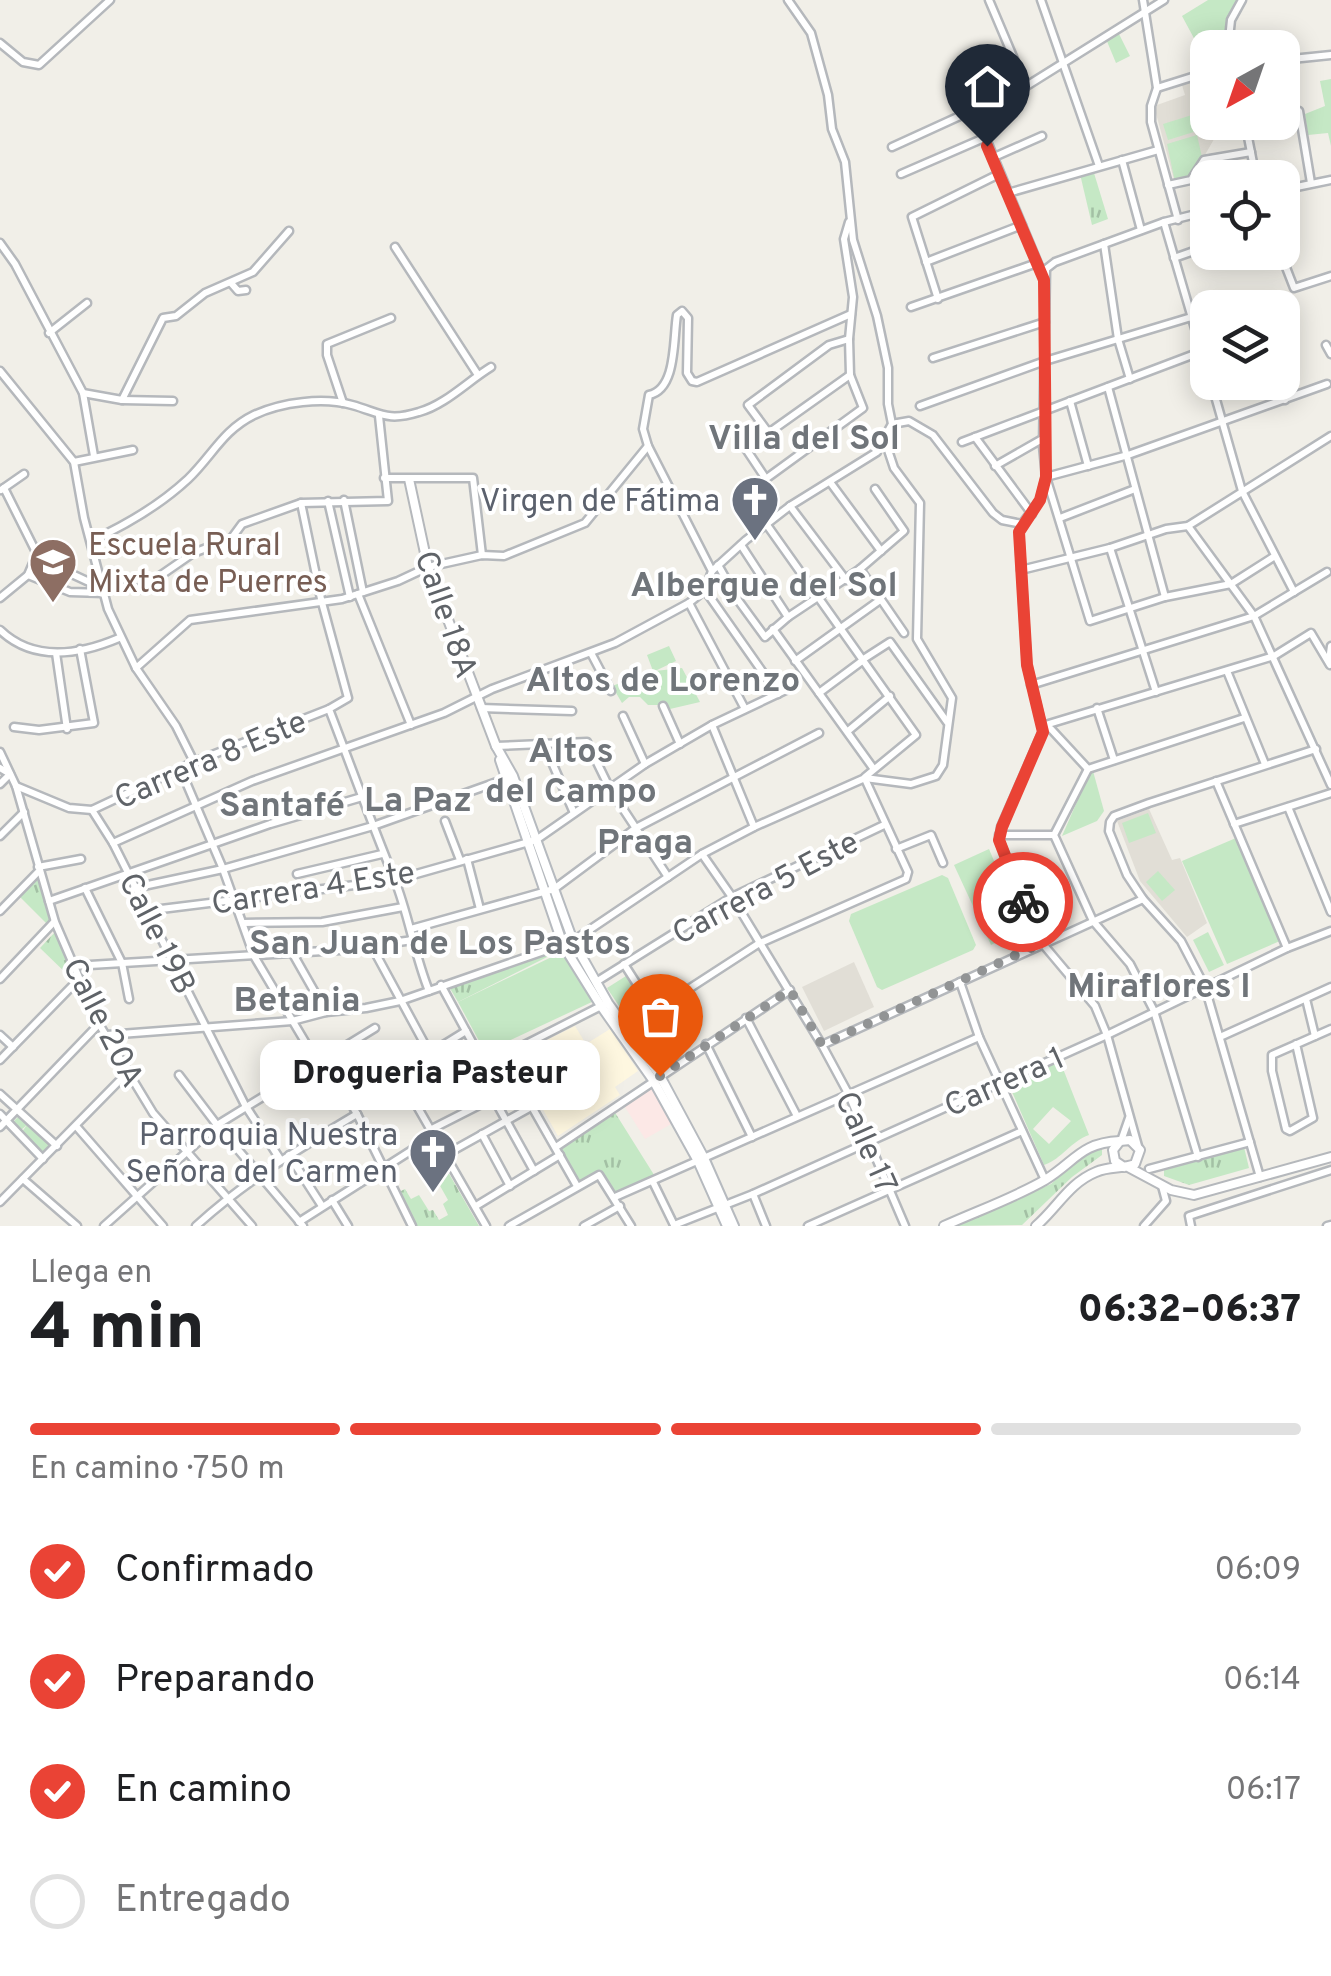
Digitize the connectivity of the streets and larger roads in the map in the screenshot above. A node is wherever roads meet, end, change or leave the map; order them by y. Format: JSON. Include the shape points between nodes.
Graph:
{"nodes":[{"id":1,"x":110,"y":0,"type":"edge"},
{"id":2,"x":788,"y":0,"type":"edge"},
{"id":3,"x":989,"y":0,"type":"edge"},
{"id":4,"x":1042,"y":0,"type":"edge"},
{"id":5,"x":1143,"y":0,"type":"edge"},
{"id":6,"x":1164,"y":0,"type":"edge"},
{"id":7,"x":1242,"y":0,"type":"edge"},
{"id":8,"x":1145,"y":11,"type":"junction"},
{"id":9,"x":1230,"y":30,"type":"edge"},
{"id":10,"x":0,"y":43,"type":"edge"},
{"id":11,"x":1331,"y":55,"type":"edge"},
{"id":12,"x":1300,"y":58,"type":"edge"},
{"id":13,"x":1063,"y":61,"type":"junction"},
{"id":14,"x":1190,"y":78,"type":"edge"},
{"id":15,"x":956,"y":81,"type":"dead end"},
{"id":16,"x":1025,"y":86,"type":"junction"},
{"id":17,"x":1157,"y":88,"type":"junction"},
{"id":18,"x":975,"y":113,"type":"junction"},
{"id":19,"x":1300,"y":117,"type":"edge"},
{"id":20,"x":1042,"y":136,"type":"dead end"},
{"id":21,"x":984,"y":138,"type":"junction"},
{"id":22,"x":1249,"y":140,"type":"edge"},
{"id":23,"x":892,"y":147,"type":"dead end"},
{"id":24,"x":1158,"y":150,"type":"junction"},
{"id":25,"x":1251,"y":152,"type":"junction"},
{"id":26,"x":992,"y":158,"type":"junction"},
{"id":27,"x":1122,"y":160,"type":"junction"},
{"id":28,"x":1253,"y":160,"type":"edge"},
{"id":29,"x":1100,"y":166,"type":"junction"},
{"id":30,"x":901,"y":174,"type":"dead end"},
{"id":31,"x":999,"y":174,"type":"junction"},
{"id":32,"x":1331,"y":180,"type":"edge"},
{"id":33,"x":1311,"y":184,"type":"junction"},
{"id":34,"x":1168,"y":185,"type":"junction"},
{"id":35,"x":1300,"y":186,"type":"edge"},
{"id":36,"x":1008,"y":193,"type":"junction"},
{"id":37,"x":1190,"y":216,"type":"edge"},
{"id":38,"x":850,"y":220,"type":"junction"},
{"id":39,"x":1178,"y":220,"type":"junction"},
{"id":40,"x":1164,"y":222,"type":"junction"},
{"id":41,"x":1022,"y":224,"type":"junction"},
{"id":42,"x":289,"y":230,"type":"dead end"},
{"id":43,"x":1141,"y":230,"type":"junction"},
{"id":44,"x":0,"y":243,"type":"edge"},
{"id":45,"x":1104,"y":244,"type":"junction"},
{"id":46,"x":395,"y":246,"type":"dead end"},
{"id":47,"x":1190,"y":252,"type":"edge"},
{"id":48,"x":1174,"y":258,"type":"junction"},
{"id":49,"x":926,"y":262,"type":"junction"},
{"id":50,"x":1037,"y":262,"type":"junction"},
{"id":51,"x":1287,"y":270,"type":"edge"},
{"id":52,"x":1331,"y":276,"type":"edge"},
{"id":53,"x":1044,"y":280,"type":"junction"},
{"id":54,"x":231,"y":283,"type":"junction"},
{"id":55,"x":246,"y":290,"type":"dead end"},
{"id":56,"x":938,"y":299,"type":"junction"},
{"id":57,"x":86,"y":303,"type":"dead end"},
{"id":58,"x":911,"y":307,"type":"dead end"},
{"id":59,"x":851,"y":314,"type":"junction"},
{"id":60,"x":391,"y":318,"type":"dead end"},
{"id":61,"x":1190,"y":318,"type":"joint"},
{"id":62,"x":1045,"y":322,"type":"junction"},
{"id":63,"x":49,"y":333,"type":"junction"},
{"id":64,"x":849,"y":339,"type":"junction"},
{"id":65,"x":1118,"y":340,"type":"junction"},
{"id":66,"x":1326,"y":346,"type":"dead end"},
{"id":67,"x":1331,"y":354,"type":"edge"},
{"id":68,"x":1190,"y":355,"type":"edge"},
{"id":69,"x":933,"y":358,"type":"dead end"},
{"id":70,"x":1046,"y":361,"type":"junction"},
{"id":71,"x":491,"y":367,"type":"dead end"},
{"id":72,"x":0,"y":371,"type":"edge"},
{"id":73,"x":478,"y":375,"type":"junction"},
{"id":74,"x":850,"y":375,"type":"junction"},
{"id":75,"x":1130,"y":378,"type":"junction"},
{"id":76,"x":1327,"y":384,"type":"dead end"},
{"id":77,"x":1108,"y":387,"type":"junction"},
{"id":78,"x":83,"y":393,"type":"junction"},
{"id":79,"x":1300,"y":395,"type":"edge"},
{"id":80,"x":122,"y":400,"type":"junction"},
{"id":81,"x":1070,"y":400,"type":"junction"},
{"id":82,"x":1215,"y":400,"type":"edge"},
{"id":83,"x":1286,"y":400,"type":"edge"},
{"id":84,"x":174,"y":402,"type":"dead end"},
{"id":85,"x":343,"y":404,"type":"junction"},
{"id":86,"x":920,"y":406,"type":"dead end"},
{"id":87,"x":1046,"y":410,"type":"junction"},
{"id":88,"x":380,"y":416,"type":"junction"},
{"id":89,"x":1221,"y":423,"type":"junction"},
{"id":90,"x":892,"y":424,"type":"junction"},
{"id":91,"x":768,"y":432,"type":"junction"},
{"id":92,"x":1331,"y":436,"type":"edge"},
{"id":93,"x":975,"y":437,"type":"junction"},
{"id":94,"x":962,"y":442,"type":"dead end"},
{"id":95,"x":1044,"y":442,"type":"junction"},
{"id":96,"x":648,"y":446,"type":"junction"},
{"id":97,"x":133,"y":450,"type":"dead end"},
{"id":98,"x":878,"y":452,"type":"dead end"},
{"id":99,"x":1128,"y":455,"type":"junction"},
{"id":100,"x":94,"y":456,"type":"junction"},
{"id":101,"x":74,"y":462,"type":"junction"},
{"id":102,"x":996,"y":466,"type":"junction"},
{"id":103,"x":1088,"y":466,"type":"junction"},
{"id":104,"x":24,"y":474,"type":"dead end"},
{"id":105,"x":1046,"y":477,"type":"junction"},
{"id":106,"x":384,"y":478,"type":"junction"},
{"id":107,"x":409,"y":479,"type":"junction"},
{"id":108,"x":766,"y":479,"type":"junction"},
{"id":109,"x":830,"y":482,"type":"junction"},
{"id":110,"x":2,"y":489,"type":"edge"},
{"id":111,"x":875,"y":489,"type":"dead end"},
{"id":112,"x":1136,"y":490,"type":"junction"},
{"id":113,"x":1242,"y":491,"type":"junction"},
{"id":114,"x":344,"y":500,"type":"junction"},
{"id":115,"x":328,"y":501,"type":"junction"},
{"id":116,"x":302,"y":503,"type":"junction"},
{"id":117,"x":790,"y":506,"type":"junction"},
{"id":118,"x":1032,"y":514,"type":"junction"},
{"id":119,"x":1060,"y":518,"type":"junction"},
{"id":120,"x":766,"y":524,"type":"junction"},
{"id":121,"x":1022,"y":524,"type":"junction"},
{"id":122,"x":1188,"y":526,"type":"junction"},
{"id":123,"x":1150,"y":536,"type":"junction"},
{"id":124,"x":92,"y":541,"type":"junction"},
{"id":125,"x":741,"y":545,"type":"junction"},
{"id":126,"x":1110,"y":548,"type":"junction"},
{"id":127,"x":881,"y":551,"type":"junction"},
{"id":128,"x":482,"y":555,"type":"junction"},
{"id":129,"x":1274,"y":556,"type":"junction"},
{"id":130,"x":36,"y":557,"type":"junction"},
{"id":131,"x":1073,"y":557,"type":"junction"},
{"id":132,"x":428,"y":567,"type":"junction"},
{"id":133,"x":715,"y":568,"type":"junction"},
{"id":134,"x":860,"y":568,"type":"junction"},
{"id":135,"x":1021,"y":570,"type":"junction"},
{"id":136,"x":1327,"y":572,"type":"dead end"},
{"id":137,"x":28,"y":576,"type":"junction"},
{"id":138,"x":846,"y":580,"type":"junction"},
{"id":139,"x":1231,"y":584,"type":"junction"},
{"id":140,"x":103,"y":589,"type":"junction"},
{"id":141,"x":705,"y":590,"type":"junction"},
{"id":142,"x":1294,"y":592,"type":"junction"},
{"id":143,"x":357,"y":594,"type":"junction"},
{"id":144,"x":1164,"y":597,"type":"junction"},
{"id":145,"x":0,"y":598,"type":"edge"},
{"id":146,"x":818,"y":599,"type":"junction"},
{"id":147,"x":321,"y":600,"type":"junction"},
{"id":148,"x":880,"y":600,"type":"junction"},
{"id":149,"x":690,"y":604,"type":"junction"},
{"id":150,"x":1130,"y":608,"type":"junction"},
{"id":151,"x":1254,"y":616,"type":"junction"},
{"id":152,"x":788,"y":617,"type":"junction"},
{"id":153,"x":773,"y":628,"type":"junction"},
{"id":154,"x":839,"y":628,"type":"junction"},
{"id":155,"x":0,"y":630,"type":"edge"},
{"id":156,"x":904,"y":633,"type":"dead end"},
{"id":157,"x":120,"y":638,"type":"junction"},
{"id":158,"x":1330,"y":648,"type":"edge"},
{"id":159,"x":80,"y":650,"type":"junction"},
{"id":160,"x":1144,"y":652,"type":"junction"},
{"id":161,"x":56,"y":653,"type":"junction"},
{"id":162,"x":591,"y":653,"type":"junction"},
{"id":163,"x":1274,"y":656,"type":"junction"},
{"id":164,"x":795,"y":660,"type":"junction"},
{"id":165,"x":862,"y":661,"type":"junction"},
{"id":166,"x":1331,"y":666,"type":"edge"},
{"id":167,"x":136,"y":668,"type":"junction"},
{"id":168,"x":1227,"y":672,"type":"junction"},
{"id":169,"x":1030,"y":685,"type":"junction"},
{"id":170,"x":790,"y":688,"type":"dead end"},
{"id":171,"x":611,"y":691,"type":"dead end"},
{"id":172,"x":1156,"y":692,"type":"junction"},
{"id":173,"x":819,"y":693,"type":"junction"},
{"id":174,"x":778,"y":694,"type":"junction"},
{"id":175,"x":890,"y":696,"type":"junction"},
{"id":176,"x":478,"y":704,"type":"junction"},
{"id":177,"x":663,"y":706,"type":"dead end"},
{"id":178,"x":1097,"y":708,"type":"junction"},
{"id":179,"x":329,"y":709,"type":"junction"},
{"id":180,"x":745,"y":709,"type":"junction"},
{"id":181,"x":572,"y":712,"type":"dead end"},
{"id":182,"x":623,"y":716,"type":"dead end"},
{"id":183,"x":1244,"y":718,"type":"junction"},
{"id":184,"x":947,"y":722,"type":"junction"},
{"id":185,"x":411,"y":725,"type":"junction"},
{"id":186,"x":712,"y":725,"type":"junction"},
{"id":187,"x":1042,"y":726,"type":"junction"},
{"id":188,"x":14,"y":727,"type":"dead end"},
{"id":189,"x":67,"y":728,"type":"junction"},
{"id":190,"x":848,"y":730,"type":"junction"},
{"id":191,"x":819,"y":733,"type":"dead end"},
{"id":192,"x":544,"y":744,"type":"junction"},
{"id":193,"x":680,"y":744,"type":"junction"},
{"id":194,"x":496,"y":746,"type":"junction"},
{"id":195,"x":344,"y":747,"type":"junction"},
{"id":196,"x":1316,"y":749,"type":"junction"},
{"id":197,"x":0,"y":752,"type":"edge"},
{"id":198,"x":1114,"y":760,"type":"junction"},
{"id":199,"x":194,"y":762,"type":"junction"},
{"id":200,"x":645,"y":764,"type":"junction"},
{"id":201,"x":1265,"y":764,"type":"junction"},
{"id":202,"x":0,"y":768,"type":"edge"},
{"id":203,"x":180,"y":768,"type":"junction"},
{"id":204,"x":873,"y":768,"type":"junction"},
{"id":205,"x":1088,"y":769,"type":"junction"},
{"id":206,"x":10,"y":774,"type":"junction"},
{"id":207,"x":734,"y":774,"type":"junction"},
{"id":208,"x":509,"y":778,"type":"junction"},
{"id":209,"x":864,"y":778,"type":"junction"},
{"id":210,"x":1216,"y":780,"type":"junction"},
{"id":211,"x":0,"y":784,"type":"edge"},
{"id":212,"x":1331,"y":784,"type":"edge"},
{"id":213,"x":16,"y":786,"type":"junction"},
{"id":214,"x":610,"y":789,"type":"junction"},
{"id":215,"x":1331,"y":793,"type":"edge"},
{"id":216,"x":362,"y":797,"type":"junction"},
{"id":217,"x":196,"y":804,"type":"junction"},
{"id":218,"x":1288,"y":807,"type":"junction"},
{"id":219,"x":92,"y":810,"type":"junction"},
{"id":220,"x":24,"y":812,"type":"junction"},
{"id":221,"x":574,"y":813,"type":"junction"},
{"id":222,"x":445,"y":821,"type":"dead end"},
{"id":223,"x":1234,"y":824,"type":"junction"},
{"id":224,"x":884,"y":825,"type":"junction"},
{"id":225,"x":373,"y":826,"type":"junction"},
{"id":226,"x":754,"y":827,"type":"junction"},
{"id":227,"x":636,"y":828,"type":"junction"},
{"id":228,"x":1000,"y":835,"type":"junction"},
{"id":229,"x":0,"y":836,"type":"edge"},
{"id":230,"x":1054,"y":836,"type":"junction"},
{"id":231,"x":532,"y":841,"type":"junction"},
{"id":232,"x":113,"y":843,"type":"junction"},
{"id":233,"x":212,"y":844,"type":"junction"},
{"id":234,"x":896,"y":849,"type":"junction"},
{"id":235,"x":382,"y":854,"type":"junction"},
{"id":236,"x":702,"y":854,"type":"junction"},
{"id":237,"x":81,"y":859,"type":"dead end"},
{"id":238,"x":463,"y":859,"type":"junction"},
{"id":239,"x":943,"y":863,"type":"dead end"},
{"id":240,"x":38,"y":869,"type":"junction"},
{"id":241,"x":223,"y":869,"type":"junction"},
{"id":242,"x":128,"y":873,"type":"junction"},
{"id":243,"x":297,"y":874,"type":"dead end"},
{"id":244,"x":668,"y":877,"type":"junction"},
{"id":245,"x":395,"y":880,"type":"junction"},
{"id":246,"x":85,"y":888,"type":"junction"},
{"id":247,"x":134,"y":888,"type":"junction"},
{"id":248,"x":549,"y":890,"type":"junction"},
{"id":249,"x":1328,"y":896,"type":"edge"},
{"id":250,"x":732,"y":897,"type":"junction"},
{"id":251,"x":1143,"y":899,"type":"junction"},
{"id":252,"x":235,"y":900,"type":"junction"},
{"id":253,"x":49,"y":901,"type":"junction"},
{"id":254,"x":402,"y":907,"type":"junction"},
{"id":255,"x":480,"y":909,"type":"junction"},
{"id":256,"x":146,"y":910,"type":"junction"},
{"id":257,"x":0,"y":911,"type":"edge"},
{"id":258,"x":1331,"y":912,"type":"edge"},
{"id":259,"x":1093,"y":921,"type":"junction"},
{"id":260,"x":55,"y":922,"type":"junction"},
{"id":261,"x":242,"y":923,"type":"junction"},
{"id":262,"x":412,"y":929,"type":"junction"},
{"id":263,"x":1331,"y":931,"type":"edge"},
{"id":264,"x":413,"y":940,"type":"junction"},
{"id":265,"x":568,"y":943,"type":"junction"},
{"id":266,"x":1042,"y":943,"type":"junction"},
{"id":267,"x":758,"y":944,"type":"junction"},
{"id":268,"x":371,"y":946,"type":"junction"},
{"id":269,"x":1287,"y":948,"type":"junction"},
{"id":270,"x":293,"y":954,"type":"junction"},
{"id":271,"x":254,"y":956,"type":"junction"},
{"id":272,"x":171,"y":960,"type":"junction"},
{"id":273,"x":122,"y":963,"type":"junction"},
{"id":274,"x":624,"y":964,"type":"junction"},
{"id":275,"x":73,"y":966,"type":"junction"},
{"id":276,"x":0,"y":980,"type":"edge"},
{"id":277,"x":78,"y":980,"type":"junction"},
{"id":278,"x":596,"y":982,"type":"junction"},
{"id":279,"x":960,"y":982,"type":"junction"},
{"id":280,"x":441,"y":985,"type":"junction"},
{"id":281,"x":1206,"y":987,"type":"junction"},
{"id":282,"x":1331,"y":987,"type":"edge"},
{"id":283,"x":790,"y":990,"type":"junction"},
{"id":284,"x":429,"y":991,"type":"junction"},
{"id":285,"x":128,"y":999,"type":"dead end"},
{"id":286,"x":1306,"y":999,"type":"junction"},
{"id":287,"x":400,"y":1000,"type":"junction"},
{"id":288,"x":605,"y":1004,"type":"junction"},
{"id":289,"x":654,"y":1011,"type":"junction"},
{"id":290,"x":326,"y":1012,"type":"junction"},
{"id":291,"x":1154,"y":1012,"type":"junction"},
{"id":292,"x":746,"y":1018,"type":"junction"},
{"id":293,"x":292,"y":1021,"type":"junction"},
{"id":294,"x":99,"y":1024,"type":"junction"},
{"id":295,"x":375,"y":1028,"type":"dead end"},
{"id":296,"x":208,"y":1029,"type":"junction"},
{"id":297,"x":627,"y":1029,"type":"junction"},
{"id":298,"x":466,"y":1031,"type":"junction"},
{"id":299,"x":1330,"y":1033,"type":"edge"},
{"id":300,"x":107,"y":1034,"type":"junction"},
{"id":301,"x":0,"y":1035,"type":"edge"},
{"id":302,"x":1108,"y":1035,"type":"junction"},
{"id":303,"x":1315,"y":1036,"type":"junction"},
{"id":304,"x":979,"y":1037,"type":"junction"},
{"id":305,"x":1220,"y":1037,"type":"junction"},
{"id":306,"x":706,"y":1044,"type":"junction"},
{"id":307,"x":1296,"y":1044,"type":"junction"},
{"id":308,"x":822,"y":1045,"type":"junction"},
{"id":309,"x":13,"y":1047,"type":"junction"},
{"id":310,"x":428,"y":1052,"type":"junction"},
{"id":311,"x":502,"y":1054,"type":"junction"},
{"id":312,"x":0,"y":1060,"type":"edge"},
{"id":313,"x":321,"y":1060,"type":"junction"},
{"id":314,"x":480,"y":1066,"type":"junction"},
{"id":315,"x":127,"y":1073,"type":"junction"},
{"id":316,"x":179,"y":1074,"type":"dead end"},
{"id":317,"x":656,"y":1078,"type":"junction"},
{"id":318,"x":1000,"y":1082,"type":"junction"},
{"id":319,"x":0,"y":1094,"type":"edge"},
{"id":320,"x":849,"y":1096,"type":"junction"},
{"id":321,"x":493,"y":1098,"type":"junction"},
{"id":322,"x":414,"y":1100,"type":"junction"},
{"id":323,"x":246,"y":1105,"type":"junction"},
{"id":324,"x":532,"y":1106,"type":"junction"},
{"id":325,"x":17,"y":1110,"type":"junction"},
{"id":326,"x":0,"y":1114,"type":"edge"},
{"id":327,"x":358,"y":1114,"type":"junction"},
{"id":328,"x":797,"y":1116,"type":"junction"},
{"id":329,"x":1130,"y":1117,"type":"junction"},
{"id":330,"x":7,"y":1120,"type":"junction"},
{"id":331,"x":508,"y":1122,"type":"junction"},
{"id":332,"x":217,"y":1125,"type":"junction"},
{"id":333,"x":76,"y":1126,"type":"junction"},
{"id":334,"x":0,"y":1127,"type":"edge"},
{"id":335,"x":1022,"y":1131,"type":"junction"},
{"id":336,"x":432,"y":1133,"type":"junction"},
{"id":337,"x":482,"y":1134,"type":"junction"},
{"id":338,"x":752,"y":1137,"type":"junction"},
{"id":339,"x":1121,"y":1141,"type":"junction"},
{"id":340,"x":868,"y":1142,"type":"junction"},
{"id":341,"x":1250,"y":1142,"type":"junction"},
{"id":342,"x":57,"y":1146,"type":"junction"},
{"id":343,"x":558,"y":1151,"type":"junction"},
{"id":344,"x":188,"y":1152,"type":"junction"},
{"id":345,"x":1140,"y":1152,"type":"junction"},
{"id":346,"x":288,"y":1155,"type":"junction"},
{"id":347,"x":445,"y":1155,"type":"junction"},
{"id":348,"x":1198,"y":1157,"type":"junction"},
{"id":349,"x":1331,"y":1157,"type":"edge"},
{"id":350,"x":44,"y":1158,"type":"junction"},
{"id":351,"x":280,"y":1159,"type":"junction"},
{"id":352,"x":701,"y":1159,"type":"junction"},
{"id":353,"x":384,"y":1166,"type":"junction"},
{"id":354,"x":1126,"y":1167,"type":"junction"},
{"id":355,"x":1149,"y":1169,"type":"junction"},
{"id":356,"x":1331,"y":1170,"type":"edge"},
{"id":357,"x":534,"y":1172,"type":"junction"},
{"id":358,"x":259,"y":1174,"type":"junction"},
{"id":359,"x":1260,"y":1176,"type":"junction"},
{"id":360,"x":23,"y":1178,"type":"junction"},
{"id":361,"x":1045,"y":1180,"type":"junction"},
{"id":362,"x":653,"y":1182,"type":"junction"},
{"id":363,"x":1162,"y":1184,"type":"junction"},
{"id":364,"x":510,"y":1186,"type":"junction"},
{"id":365,"x":577,"y":1186,"type":"junction"},
{"id":366,"x":888,"y":1191,"type":"junction"},
{"id":367,"x":754,"y":1194,"type":"junction"},
{"id":368,"x":228,"y":1196,"type":"junction"},
{"id":369,"x":615,"y":1197,"type":"junction"},
{"id":370,"x":138,"y":1198,"type":"junction"},
{"id":371,"x":332,"y":1200,"type":"junction"},
{"id":372,"x":0,"y":1202,"type":"edge"},
{"id":373,"x":322,"y":1206,"type":"junction"},
{"id":374,"x":476,"y":1206,"type":"junction"},
{"id":375,"x":620,"y":1206,"type":"junction"},
{"id":376,"x":722,"y":1208,"type":"junction"},
{"id":377,"x":410,"y":1223,"type":"edge"},
{"id":378,"x":301,"y":1224,"type":"edge"},
{"id":379,"x":77,"y":1226,"type":"edge"},
{"id":380,"x":104,"y":1226,"type":"edge"},
{"id":381,"x":163,"y":1226,"type":"edge"},
{"id":382,"x":196,"y":1226,"type":"edge"},
{"id":383,"x":252,"y":1226,"type":"edge"},
{"id":384,"x":348,"y":1226,"type":"edge"},
{"id":385,"x":401,"y":1226,"type":"edge"},
{"id":386,"x":486,"y":1226,"type":"edge"},
{"id":387,"x":510,"y":1226,"type":"edge"},
{"id":388,"x":584,"y":1226,"type":"edge"},
{"id":389,"x":631,"y":1226,"type":"edge"},
{"id":390,"x":675,"y":1226,"type":"edge"},
{"id":391,"x":730,"y":1226,"type":"edge"},
{"id":392,"x":766,"y":1226,"type":"edge"},
{"id":393,"x":808,"y":1226,"type":"edge"},
{"id":394,"x":905,"y":1226,"type":"edge"},
{"id":395,"x":944,"y":1226,"type":"edge"},
{"id":396,"x":1036,"y":1226,"type":"edge"},
{"id":397,"x":1144,"y":1226,"type":"edge"},
{"id":398,"x":1191,"y":1226,"type":"edge"}],
"edges":[{"from":1,"to":10,"type":"street","via":[[39,65],[23,62]]},
{"from":2,"to":38,"type":"street","via":[[811,33],[844,162]]},
{"from":3,"to":16,"type":"street"},
{"from":4,"to":13,"type":"street"},
{"from":5,"to":8,"type":"street"},
{"from":6,"to":8,"type":"street"},
{"from":7,"to":9,"type":"street"},
{"from":8,"to":13,"type":"street"},
{"from":8,"to":17,"type":"street"},
{"from":11,"to":12,"type":"street"},
{"from":13,"to":16,"type":"street"},
{"from":13,"to":29,"type":"street"},
{"from":14,"to":17,"type":"street"},
{"from":15,"to":18,"type":"street"},
{"from":16,"to":18,"type":"street"},
{"from":17,"to":24,"type":"street","via":[[1151,122]]},
{"from":18,"to":21,"type":"street"},
{"from":18,"to":23,"type":"street"},
{"from":19,"to":33,"type":"street"},
{"from":20,"to":26,"type":"street"},
{"from":21,"to":26,"type":"street"},
{"from":21,"to":30,"type":"street"},
{"from":22,"to":25,"type":"street"},
{"from":24,"to":27,"type":"street"},
{"from":24,"to":34,"type":"street"},
{"from":25,"to":28,"type":"street"},
{"from":25,"to":34,"type":"street","via":[[1204,160],[1191,180]]},
{"from":26,"to":31,"type":"street"},
{"from":27,"to":29,"type":"street"},
{"from":27,"to":43,"type":"street"},
{"from":29,"to":36,"type":"street"},
{"from":31,"to":36,"type":"street"},
{"from":31,"to":49,"type":"street","via":[[912,220]]},
{"from":32,"to":33,"type":"street"},
{"from":33,"to":35,"type":"street"},
{"from":34,"to":39,"type":"street"},
{"from":36,"to":41,"type":"street"},
{"from":37,"to":39,"type":"street"},
{"from":38,"to":59,"type":"street","via":[[844,239]]},
{"from":38,"to":90,"type":"street","via":[[888,368]]},
{"from":39,"to":40,"type":"street"},
{"from":40,"to":43,"type":"street"},
{"from":40,"to":48,"type":"street"},
{"from":41,"to":49,"type":"street"},
{"from":41,"to":50,"type":"street"},
{"from":42,"to":54,"type":"street","via":[[252,272]]},
{"from":43,"to":45,"type":"street"},
{"from":44,"to":63,"type":"street"},
{"from":45,"to":53,"type":"street","via":[[1055,262]]},
{"from":45,"to":65,"type":"street"},
{"from":46,"to":73,"type":"street"},
{"from":47,"to":48,"type":"street"},
{"from":48,"to":61,"type":"street"},
{"from":49,"to":56,"type":"street"},
{"from":50,"to":53,"type":"street"},
{"from":50,"to":56,"type":"street"},
{"from":51,"to":52,"type":"street","via":[[1294,288]]},
{"from":53,"to":62,"type":"street"},
{"from":54,"to":55,"type":"street"},
{"from":54,"to":80,"type":"street","via":[[163,318]]},
{"from":56,"to":58,"type":"street"},
{"from":57,"to":63,"type":"street"},
{"from":59,"to":64,"type":"street"},
{"from":59,"to":96,"type":"street","via":[[697,382],[686,374],[688,318],[679,312],[668,380],[649,395],[644,416]]},
{"from":60,"to":85,"type":"street","via":[[327,344]]},
{"from":61,"to":65,"type":"street"},
{"from":62,"to":69,"type":"street"},
{"from":62,"to":70,"type":"street"},
{"from":63,"to":78,"type":"street"},
{"from":64,"to":74,"type":"street"},
{"from":64,"to":91,"type":"street","via":[[829,346],[748,405]]},
{"from":65,"to":70,"type":"street"},
{"from":65,"to":75,"type":"street"},
{"from":66,"to":67,"type":"street"},
{"from":68,"to":75,"type":"street"},
{"from":70,"to":86,"type":"street"},
{"from":70,"to":87,"type":"street"},
{"from":71,"to":73,"type":"street"},
{"from":72,"to":101,"type":"street"},
{"from":73,"to":88,"type":"street","via":[[419,412]]},
{"from":74,"to":91,"type":"street"},
{"from":74,"to":108,"type":"street","via":[[864,408]]},
{"from":75,"to":77,"type":"street"},
{"from":76,"to":79,"type":"street"},
{"from":77,"to":81,"type":"street"},
{"from":77,"to":99,"type":"street"},
{"from":78,"to":80,"type":"street"},
{"from":78,"to":100,"type":"street"},
{"from":80,"to":84,"type":"street"},
{"from":81,"to":87,"type":"street"},
{"from":81,"to":103,"type":"street"},
{"from":82,"to":89,"type":"street"},
{"from":83,"to":89,"type":"street"},
{"from":85,"to":88,"type":"street"},
{"from":85,"to":124,"type":"street","via":[[300,403],[255,414],[229,430],[164,499]]},
{"from":87,"to":93,"type":"street"},
{"from":87,"to":95,"type":"street"},
{"from":88,"to":106,"type":"street"},
{"from":89,"to":99,"type":"street"},
{"from":89,"to":113,"type":"street"},
{"from":90,"to":121,"type":"street","via":[[909,421],[933,436],[992,513]]},
{"from":90,"to":184,"type":"street","via":[[887,447],[894,468],[920,503],[917,639],[950,690]]},
{"from":91,"to":108,"type":"street","via":[[746,449]]},
{"from":92,"to":113,"type":"street"},
{"from":93,"to":94,"type":"street"},
{"from":93,"to":102,"type":"street"},
{"from":95,"to":102,"type":"street"},
{"from":95,"to":105,"type":"street"},
{"from":96,"to":128,"type":"street","via":[[586,524],[504,556]]},
{"from":96,"to":133,"type":"street"},
{"from":97,"to":100,"type":"street"},
{"from":98,"to":109,"type":"street"},
{"from":99,"to":103,"type":"street"},
{"from":99,"to":112,"type":"street"},
{"from":100,"to":101,"type":"street"},
{"from":101,"to":124,"type":"street"},
{"from":102,"to":118,"type":"street"},
{"from":103,"to":105,"type":"street"},
{"from":104,"to":110,"type":"street"},
{"from":105,"to":118,"type":"street"},
{"from":105,"to":119,"type":"street"},
{"from":106,"to":107,"type":"street"},
{"from":106,"to":114,"type":"street","via":[[388,502]]},
{"from":107,"to":128,"type":"street","via":[[473,478]]},
{"from":107,"to":132,"type":"street","name":"Calle 18A"},
{"from":108,"to":120,"type":"street","via":[[745,494]]},
{"from":109,"to":117,"type":"street"},
{"from":109,"to":127,"type":"street"},
{"from":110,"to":130,"type":"street"},
{"from":111,"to":127,"type":"street","via":[[904,532]]},
{"from":112,"to":119,"type":"street"},
{"from":112,"to":123,"type":"street"},
{"from":113,"to":122,"type":"street"},
{"from":113,"to":129,"type":"street"},
{"from":114,"to":115,"type":"street"},
{"from":114,"to":143,"type":"street"},
{"from":115,"to":116,"type":"street"},
{"from":115,"to":143,"type":"street"},
{"from":116,"to":140,"type":"street","via":[[242,524],[230,539],[192,554],[142,589]]},
{"from":116,"to":147,"type":"street"},
{"from":117,"to":120,"type":"street"},
{"from":117,"to":138,"type":"street"},
{"from":118,"to":121,"type":"street"},
{"from":119,"to":131,"type":"street"},
{"from":120,"to":125,"type":"street"},
{"from":120,"to":146,"type":"street"},
{"from":121,"to":135,"type":"street"},
{"from":122,"to":123,"type":"street"},
{"from":122,"to":139,"type":"street"},
{"from":123,"to":126,"type":"street"},
{"from":123,"to":144,"type":"street"},
{"from":124,"to":140,"type":"street"},
{"from":125,"to":133,"type":"street"},
{"from":125,"to":152,"type":"street"},
{"from":126,"to":131,"type":"street"},
{"from":126,"to":150,"type":"street"},
{"from":127,"to":134,"type":"street"},
{"from":128,"to":132,"type":"street"},
{"from":129,"to":139,"type":"street"},
{"from":129,"to":142,"type":"street"},
{"from":130,"to":137,"type":"street"},
{"from":130,"to":140,"type":"street"},
{"from":131,"to":135,"type":"street"},
{"from":131,"to":150,"type":"street","via":[[1090,621]]},
{"from":132,"to":143,"type":"street"},
{"from":132,"to":176,"type":"street","name":"Calle 18A"},
{"from":133,"to":141,"type":"street"},
{"from":133,"to":153,"type":"street","via":[[764,638]]},
{"from":134,"to":138,"type":"street"},
{"from":134,"to":148,"type":"street"},
{"from":135,"to":169,"type":"street"},
{"from":136,"to":142,"type":"street"},
{"from":137,"to":140,"type":"street","via":[[70,592]]},
{"from":137,"to":145,"type":"street"},
{"from":138,"to":146,"type":"street"},
{"from":139,"to":144,"type":"street"},
{"from":139,"to":151,"type":"street"},
{"from":140,"to":157,"type":"street"},
{"from":141,"to":149,"type":"street"},
{"from":141,"to":174,"type":"street"},
{"from":142,"to":151,"type":"street"},
{"from":143,"to":147,"type":"street"},
{"from":143,"to":185,"type":"street"},
{"from":144,"to":150,"type":"street"},
{"from":146,"to":152,"type":"street"},
{"from":146,"to":154,"type":"street"},
{"from":147,"to":167,"type":"street","via":[[190,620]]},
{"from":147,"to":179,"type":"street","via":[[348,698]]},
{"from":148,"to":154,"type":"street"},
{"from":148,"to":156,"type":"street"},
{"from":149,"to":162,"type":"street"},
{"from":149,"to":180,"type":"street"},
{"from":150,"to":160,"type":"street"},
{"from":151,"to":160,"type":"street"},
{"from":151,"to":163,"type":"street"},
{"from":152,"to":153,"type":"street"},
{"from":153,"to":164,"type":"street"},
{"from":154,"to":164,"type":"street"},
{"from":154,"to":165,"type":"street"},
{"from":155,"to":161,"type":"street","via":[[27,650]]},
{"from":157,"to":159,"type":"street"},
{"from":157,"to":167,"type":"street"},
{"from":158,"to":166,"type":"street"},
{"from":159,"to":161,"type":"street"},
{"from":159,"to":189,"type":"street","via":[[94,723]]},
{"from":160,"to":169,"type":"street"},
{"from":160,"to":172,"type":"street"},
{"from":161,"to":189,"type":"street"},
{"from":162,"to":171,"type":"street"},
{"from":162,"to":176,"type":"street","via":[[501,686]]},
{"from":163,"to":166,"type":"street","via":[[1311,634]]},
{"from":163,"to":168,"type":"street"},
{"from":163,"to":196,"type":"street"},
{"from":164,"to":173,"type":"street"},
{"from":165,"to":173,"type":"street"},
{"from":165,"to":175,"type":"street"},
{"from":165,"to":184,"type":"street","via":[[890,642]]},
{"from":167,"to":199,"type":"street"},
{"from":168,"to":172,"type":"street"},
{"from":168,"to":183,"type":"street"},
{"from":169,"to":187,"type":"street"},
{"from":170,"to":174,"type":"street"},
{"from":172,"to":178,"type":"street"},
{"from":173,"to":190,"type":"street"},
{"from":174,"to":180,"type":"street"},
{"from":175,"to":190,"type":"street"},
{"from":175,"to":204,"type":"street","via":[[916,735]]},
{"from":176,"to":181,"type":"street"},
{"from":176,"to":185,"type":"street"},
{"from":176,"to":194,"type":"street","name":"Calle 18A"},
{"from":177,"to":193,"type":"street"},
{"from":178,"to":187,"type":"street"},
{"from":178,"to":198,"type":"street"},
{"from":179,"to":195,"type":"street"},
{"from":179,"to":199,"type":"street","name":"Carrera 8 Este"},
{"from":180,"to":186,"type":"street"},
{"from":182,"to":200,"type":"street"},
{"from":183,"to":198,"type":"street"},
{"from":183,"to":201,"type":"street"},
{"from":184,"to":209,"type":"street","via":[[936,776],[912,784]]},
{"from":185,"to":195,"type":"street"},
{"from":186,"to":193,"type":"street"},
{"from":186,"to":207,"type":"street"},
{"from":187,"to":205,"type":"street"},
{"from":187,"to":228,"type":"street"},
{"from":188,"to":189,"type":"street"},
{"from":190,"to":204,"type":"street"},
{"from":191,"to":207,"type":"street"},
{"from":192,"to":194,"type":"street"},
{"from":192,"to":214,"type":"street","via":[[587,742]]},
{"from":192,"to":221,"type":"street"},
{"from":193,"to":200,"type":"street"},
{"from":194,"to":208,"type":"street","name":"Calle 18A"},
{"from":195,"to":216,"type":"street"},
{"from":195,"to":217,"type":"street"},
{"from":196,"to":201,"type":"street"},
{"from":196,"to":212,"type":"street"},
{"from":197,"to":206,"type":"street"},
{"from":198,"to":205,"type":"street"},
{"from":199,"to":203,"type":"street","name":"Carrera 8 Este"},
{"from":200,"to":214,"type":"street"},
{"from":201,"to":210,"type":"street"},
{"from":202,"to":206,"type":"street"},
{"from":203,"to":217,"type":"street"},
{"from":203,"to":219,"type":"street","name":"Carrera 8 Este"},
{"from":204,"to":209,"type":"street"},
{"from":205,"to":230,"type":"street"},
{"from":206,"to":211,"type":"street"},
{"from":206,"to":213,"type":"street"},
{"from":207,"to":226,"type":"street"},
{"from":207,"to":227,"type":"street"},
{"from":208,"to":225,"type":"street"},
{"from":208,"to":231,"type":"street","name":"Calle 18A"},
{"from":209,"to":224,"type":"street"},
{"from":209,"to":226,"type":"street"},
{"from":210,"to":223,"type":"street"},
{"from":210,"to":251,"type":"street","via":[[1110,822],[1127,875]]},
{"from":213,"to":219,"type":"street","via":[[69,808]]},
{"from":213,"to":220,"type":"street","name":"Calle 20A"},
{"from":214,"to":221,"type":"street"},
{"from":214,"to":227,"type":"street"},
{"from":215,"to":218,"type":"street"},
{"from":216,"to":225,"type":"street"},
{"from":216,"to":233,"type":"street"},
{"from":217,"to":232,"type":"street"},
{"from":217,"to":233,"type":"street"},
{"from":218,"to":223,"type":"street"},
{"from":218,"to":249,"type":"street"},
{"from":219,"to":232,"type":"street","name":"Calle 19B"},
{"from":220,"to":229,"type":"street"},
{"from":220,"to":240,"type":"street","name":"Calle 20A"},
{"from":221,"to":231,"type":"street"},
{"from":222,"to":238,"type":"street"},
{"from":223,"to":269,"type":"street"},
{"from":224,"to":234,"type":"street"},
{"from":224,"to":250,"type":"street","name":"Carrera 5 Este"},
{"from":225,"to":235,"type":"street"},
{"from":225,"to":241,"type":"street"},
{"from":226,"to":236,"type":"street"},
{"from":227,"to":244,"type":"street"},
{"from":227,"to":248,"type":"street"},
{"from":228,"to":230,"type":"street"},
{"from":228,"to":266,"type":"street"},
{"from":230,"to":259,"type":"street"},
{"from":231,"to":238,"type":"street","name":"Carrera 4 Este"},
{"from":231,"to":248,"type":"street","name":"Calle 18A"},
{"from":232,"to":242,"type":"street","name":"Calle 19B"},
{"from":233,"to":241,"type":"street"},
{"from":233,"to":242,"type":"street"},
{"from":234,"to":239,"type":"street","via":[[930,835]]},
{"from":234,"to":267,"type":"street","via":[[908,876]]},
{"from":235,"to":243,"type":"street"},
{"from":235,"to":245,"type":"street"},
{"from":236,"to":244,"type":"street"},
{"from":236,"to":250,"type":"street","name":"Calle 17"},
{"from":237,"to":240,"type":"street"},
{"from":238,"to":245,"type":"street","name":"Carrera 4 Este"},
{"from":238,"to":255,"type":"street"},
{"from":240,"to":253,"type":"street","name":"Calle 20A"},
{"from":240,"to":257,"type":"street"},
{"from":241,"to":247,"type":"street"},
{"from":241,"to":252,"type":"street"},
{"from":242,"to":246,"type":"street"},
{"from":242,"to":247,"type":"street","name":"Calle 19B"},
{"from":244,"to":265,"type":"street"},
{"from":245,"to":252,"type":"street","name":"Carrera 4 Este"},
{"from":245,"to":254,"type":"street"},
{"from":246,"to":253,"type":"street"},
{"from":246,"to":273,"type":"street"},
{"from":247,"to":256,"type":"street","name":"Calle 19B"},
{"from":248,"to":255,"type":"street"},
{"from":248,"to":265,"type":"street","name":"Calle 18A"},
{"from":249,"to":258,"type":"street"},
{"from":250,"to":267,"type":"street","name":"Calle 17"},
{"from":250,"to":274,"type":"street","name":"Carrera 5 Este"},
{"from":251,"to":259,"type":"street"},
{"from":251,"to":281,"type":"street","via":[[1182,941]]},
{"from":252,"to":256,"type":"street","name":"Carrera 4 Este"},
{"from":252,"to":261,"type":"street"},
{"from":253,"to":260,"type":"street","name":"Calle 20A"},
{"from":254,"to":261,"type":"street","via":[[322,922]]},
{"from":254,"to":262,"type":"street"},
{"from":255,"to":262,"type":"street"},
{"from":256,"to":272,"type":"street","name":"Calle 19B"},
{"from":259,"to":266,"type":"street"},
{"from":259,"to":291,"type":"street","via":[[1130,964]]},
{"from":260,"to":275,"type":"street","name":"Calle 20A"},
{"from":260,"to":276,"type":"street"},
{"from":261,"to":271,"type":"street"},
{"from":262,"to":264,"type":"street"},
{"from":263,"to":269,"type":"street","name":"Carrera 1"},
{"from":264,"to":268,"type":"street"},
{"from":264,"to":284,"type":"street"},
{"from":265,"to":278,"type":"street","name":"Calle 18A"},
{"from":265,"to":280,"type":"street"},
{"from":265,"to":288,"type":"street","name":"Calle 18A"},
{"from":266,"to":279,"type":"street"},
{"from":266,"to":302,"type":"street","via":[[1095,1006]]},
{"from":267,"to":283,"type":"street","name":"Calle 17"},
{"from":267,"to":289,"type":"street"},
{"from":268,"to":270,"type":"street"},
{"from":268,"to":287,"type":"street"},
{"from":269,"to":281,"type":"street","name":"Carrera 1"},
{"from":270,"to":271,"type":"street"},
{"from":270,"to":290,"type":"street"},
{"from":271,"to":272,"type":"street"},
{"from":271,"to":293,"type":"street"},
{"from":272,"to":273,"type":"street"},
{"from":272,"to":296,"type":"street","name":"Calle 19B"},
{"from":273,"to":275,"type":"street"},
{"from":273,"to":285,"type":"street"},
{"from":274,"to":278,"type":"street","name":"Carrera 5 Este"},
{"from":274,"to":289,"type":"street"},
{"from":275,"to":277,"type":"street","name":"Calle 20A"},
{"from":277,"to":294,"type":"street","name":"Calle 20A"},
{"from":277,"to":309,"type":"street"},
{"from":278,"to":288,"type":"street","name":"Calle 18A"},
{"from":279,"to":304,"type":"street"},
{"from":279,"to":308,"type":"street"},
{"from":280,"to":284,"type":"street"},
{"from":280,"to":298,"type":"street"},
{"from":281,"to":291,"type":"street","name":"Carrera 1"},
{"from":281,"to":305,"type":"street"},
{"from":282,"to":286,"type":"street"},
{"from":283,"to":292,"type":"street"},
{"from":283,"to":308,"type":"street","name":"Calle 17"},
{"from":284,"to":287,"type":"street"},
{"from":286,"to":303,"type":"street"},
{"from":286,"to":305,"type":"street"},
{"from":287,"to":290,"type":"street"},
{"from":287,"to":310,"type":"street"},
{"from":288,"to":297,"type":"street","name":"Calle 18A"},
{"from":288,"to":311,"type":"street"},
{"from":288,"to":317,"type":"street","name":"Calle 18A"},
{"from":289,"to":297,"type":"street"},
{"from":290,"to":293,"type":"street"},
{"from":291,"to":302,"type":"street","name":"Carrera 1"},
{"from":291,"to":348,"type":"street"},
{"from":292,"to":306,"type":"street"},
{"from":292,"to":328,"type":"street"},
{"from":293,"to":296,"type":"street"},
{"from":293,"to":313,"type":"street"},
{"from":294,"to":300,"type":"street","name":"Calle 20A"},
{"from":294,"to":325,"type":"street"},
{"from":295,"to":313,"type":"street"},
{"from":296,"to":300,"type":"street"},
{"from":296,"to":323,"type":"street","name":"Calle 19B"},
{"from":297,"to":317,"type":"street","name":"Calle 18A"},
{"from":298,"to":310,"type":"street"},
{"from":298,"to":314,"type":"street"},
{"from":299,"to":303,"type":"street"},
{"from":300,"to":315,"type":"street","name":"Calle 20A"},
{"from":301,"to":309,"type":"street"},
{"from":302,"to":318,"type":"street","name":"Carrera 1"},
{"from":302,"to":329,"type":"street"},
{"from":303,"to":307,"type":"street"},
{"from":304,"to":318,"type":"street"},
{"from":304,"to":320,"type":"street"},
{"from":305,"to":341,"type":"street"},
{"from":306,"to":317,"type":"street"},
{"from":306,"to":338,"type":"street"},
{"from":307,"to":307,"type":"street","via":[[1313,1118],[1293,1131],[1286,1129],[1272,1055]]},
{"from":308,"to":320,"type":"street","name":"Calle 17"},
{"from":309,"to":312,"type":"street"},
{"from":310,"to":322,"type":"street","via":[[398,1073]]},
{"from":311,"to":314,"type":"street"},
{"from":311,"to":324,"type":"street"},
{"from":313,"to":323,"type":"street"},
{"from":313,"to":327,"type":"street"},
{"from":314,"to":321,"type":"street"},
{"from":314,"to":322,"type":"street"},
{"from":315,"to":333,"type":"street"},
{"from":315,"to":344,"type":"street","name":"Calle 20A"},
{"from":316,"to":332,"type":"street"},
{"from":317,"to":343,"type":"street"},
{"from":317,"to":352,"type":"street","name":"Calle 18A"},
{"from":318,"to":335,"type":"street"},
{"from":318,"to":340,"type":"street","name":"Carrera 1"},
{"from":319,"to":325,"type":"street"},
{"from":320,"to":328,"type":"street"},
{"from":320,"to":340,"type":"street","name":"Calle 17"},
{"from":321,"to":331,"type":"street"},
{"from":321,"to":336,"type":"street"},
{"from":322,"to":336,"type":"street"},
{"from":323,"to":332,"type":"street"},
{"from":323,"to":351,"type":"street","name":"Calle 19B"},
{"from":324,"to":331,"type":"street"},
{"from":324,"to":343,"type":"street"},
{"from":325,"to":330,"type":"street"},
{"from":325,"to":342,"type":"street"},
{"from":326,"to":330,"type":"street"},
{"from":327,"to":346,"type":"street"},
{"from":327,"to":353,"type":"street"},
{"from":328,"to":338,"type":"street"},
{"from":329,"to":339,"type":"street"},
{"from":329,"to":345,"type":"street"},
{"from":330,"to":334,"type":"street"},
{"from":330,"to":350,"type":"street"},
{"from":331,"to":337,"type":"street"},
{"from":331,"to":357,"type":"street"},
{"from":332,"to":344,"type":"street"},
{"from":332,"to":358,"type":"street"},
{"from":333,"to":342,"type":"street"},
{"from":333,"to":370,"type":"street"},
{"from":335,"to":361,"type":"street"},
{"from":335,"to":366,"type":"street"},
{"from":336,"to":347,"type":"street"},
{"from":336,"to":353,"type":"street"},
{"from":337,"to":347,"type":"street"},
{"from":337,"to":364,"type":"street"},
{"from":338,"to":352,"type":"street"},
{"from":339,"to":345,"type":"street","via":[[1134,1142]]},
{"from":339,"to":354,"type":"street","via":[[1113,1156]]},
{"from":339,"to":361,"type":"street","via":[[1082,1149]]},
{"from":340,"to":366,"type":"street","name":"Calle 17"},
{"from":340,"to":367,"type":"street","name":"Carrera 1"},
{"from":341,"to":348,"type":"street"},
{"from":341,"to":359,"type":"street"},
{"from":342,"to":350,"type":"street"},
{"from":343,"to":357,"type":"street"},
{"from":343,"to":365,"type":"street"},
{"from":344,"to":368,"type":"street","name":"Calle 20A"},
{"from":344,"to":370,"type":"street"},
{"from":345,"to":354,"type":"street"},
{"from":345,"to":355,"type":"street"},
{"from":346,"to":351,"type":"street"},
{"from":346,"to":373,"type":"street"},
{"from":347,"to":374,"type":"street"},
{"from":348,"to":355,"type":"street"},
{"from":349,"to":359,"type":"street"},
{"from":350,"to":360,"type":"street"},
{"from":351,"to":358,"type":"street"},
{"from":352,"to":362,"type":"street"},
{"from":352,"to":376,"type":"street","name":"Calle 18A"},
{"from":353,"to":371,"type":"street"},
{"from":353,"to":377,"type":"street"},
{"from":354,"to":363,"type":"street"},
{"from":354,"to":396,"type":"street","via":[[1097,1171],[1075,1184]]},
{"from":355,"to":363,"type":"street"},
{"from":356,"to":398,"type":"street","via":[[1189,1216]]},
{"from":357,"to":364,"type":"street"},
{"from":358,"to":368,"type":"street"},
{"from":358,"to":378,"type":"street"},
{"from":359,"to":363,"type":"street","via":[[1194,1195]]},
{"from":360,"to":372,"type":"street"},
{"from":360,"to":379,"type":"street"},
{"from":361,"to":395,"type":"street"},
{"from":362,"to":369,"type":"street"},
{"from":362,"to":390,"type":"street"},
{"from":363,"to":397,"type":"street","via":[[1166,1201]]},
{"from":364,"to":374,"type":"street"},
{"from":365,"to":369,"type":"street","via":[[599,1175]]},
{"from":365,"to":387,"type":"street"},
{"from":366,"to":393,"type":"street"},
{"from":366,"to":394,"type":"street","name":"Calle 17"},
{"from":367,"to":376,"type":"street","name":"Carrera 1"},
{"from":367,"to":392,"type":"street"},
{"from":368,"to":382,"type":"street"},
{"from":368,"to":383,"type":"street","name":"Calle 20A"},
{"from":369,"to":375,"type":"street"},
{"from":370,"to":380,"type":"street"},
{"from":370,"to":381,"type":"street"},
{"from":371,"to":373,"type":"street"},
{"from":371,"to":384,"type":"street"},
{"from":373,"to":378,"type":"street"},
{"from":374,"to":386,"type":"street"},
{"from":375,"to":388,"type":"street"},
{"from":375,"to":389,"type":"street"},
{"from":376,"to":390,"type":"street","name":"Carrera 1"},
{"from":376,"to":391,"type":"street","name":"Calle 18A"},
{"from":377,"to":385,"type":"street"}]}
